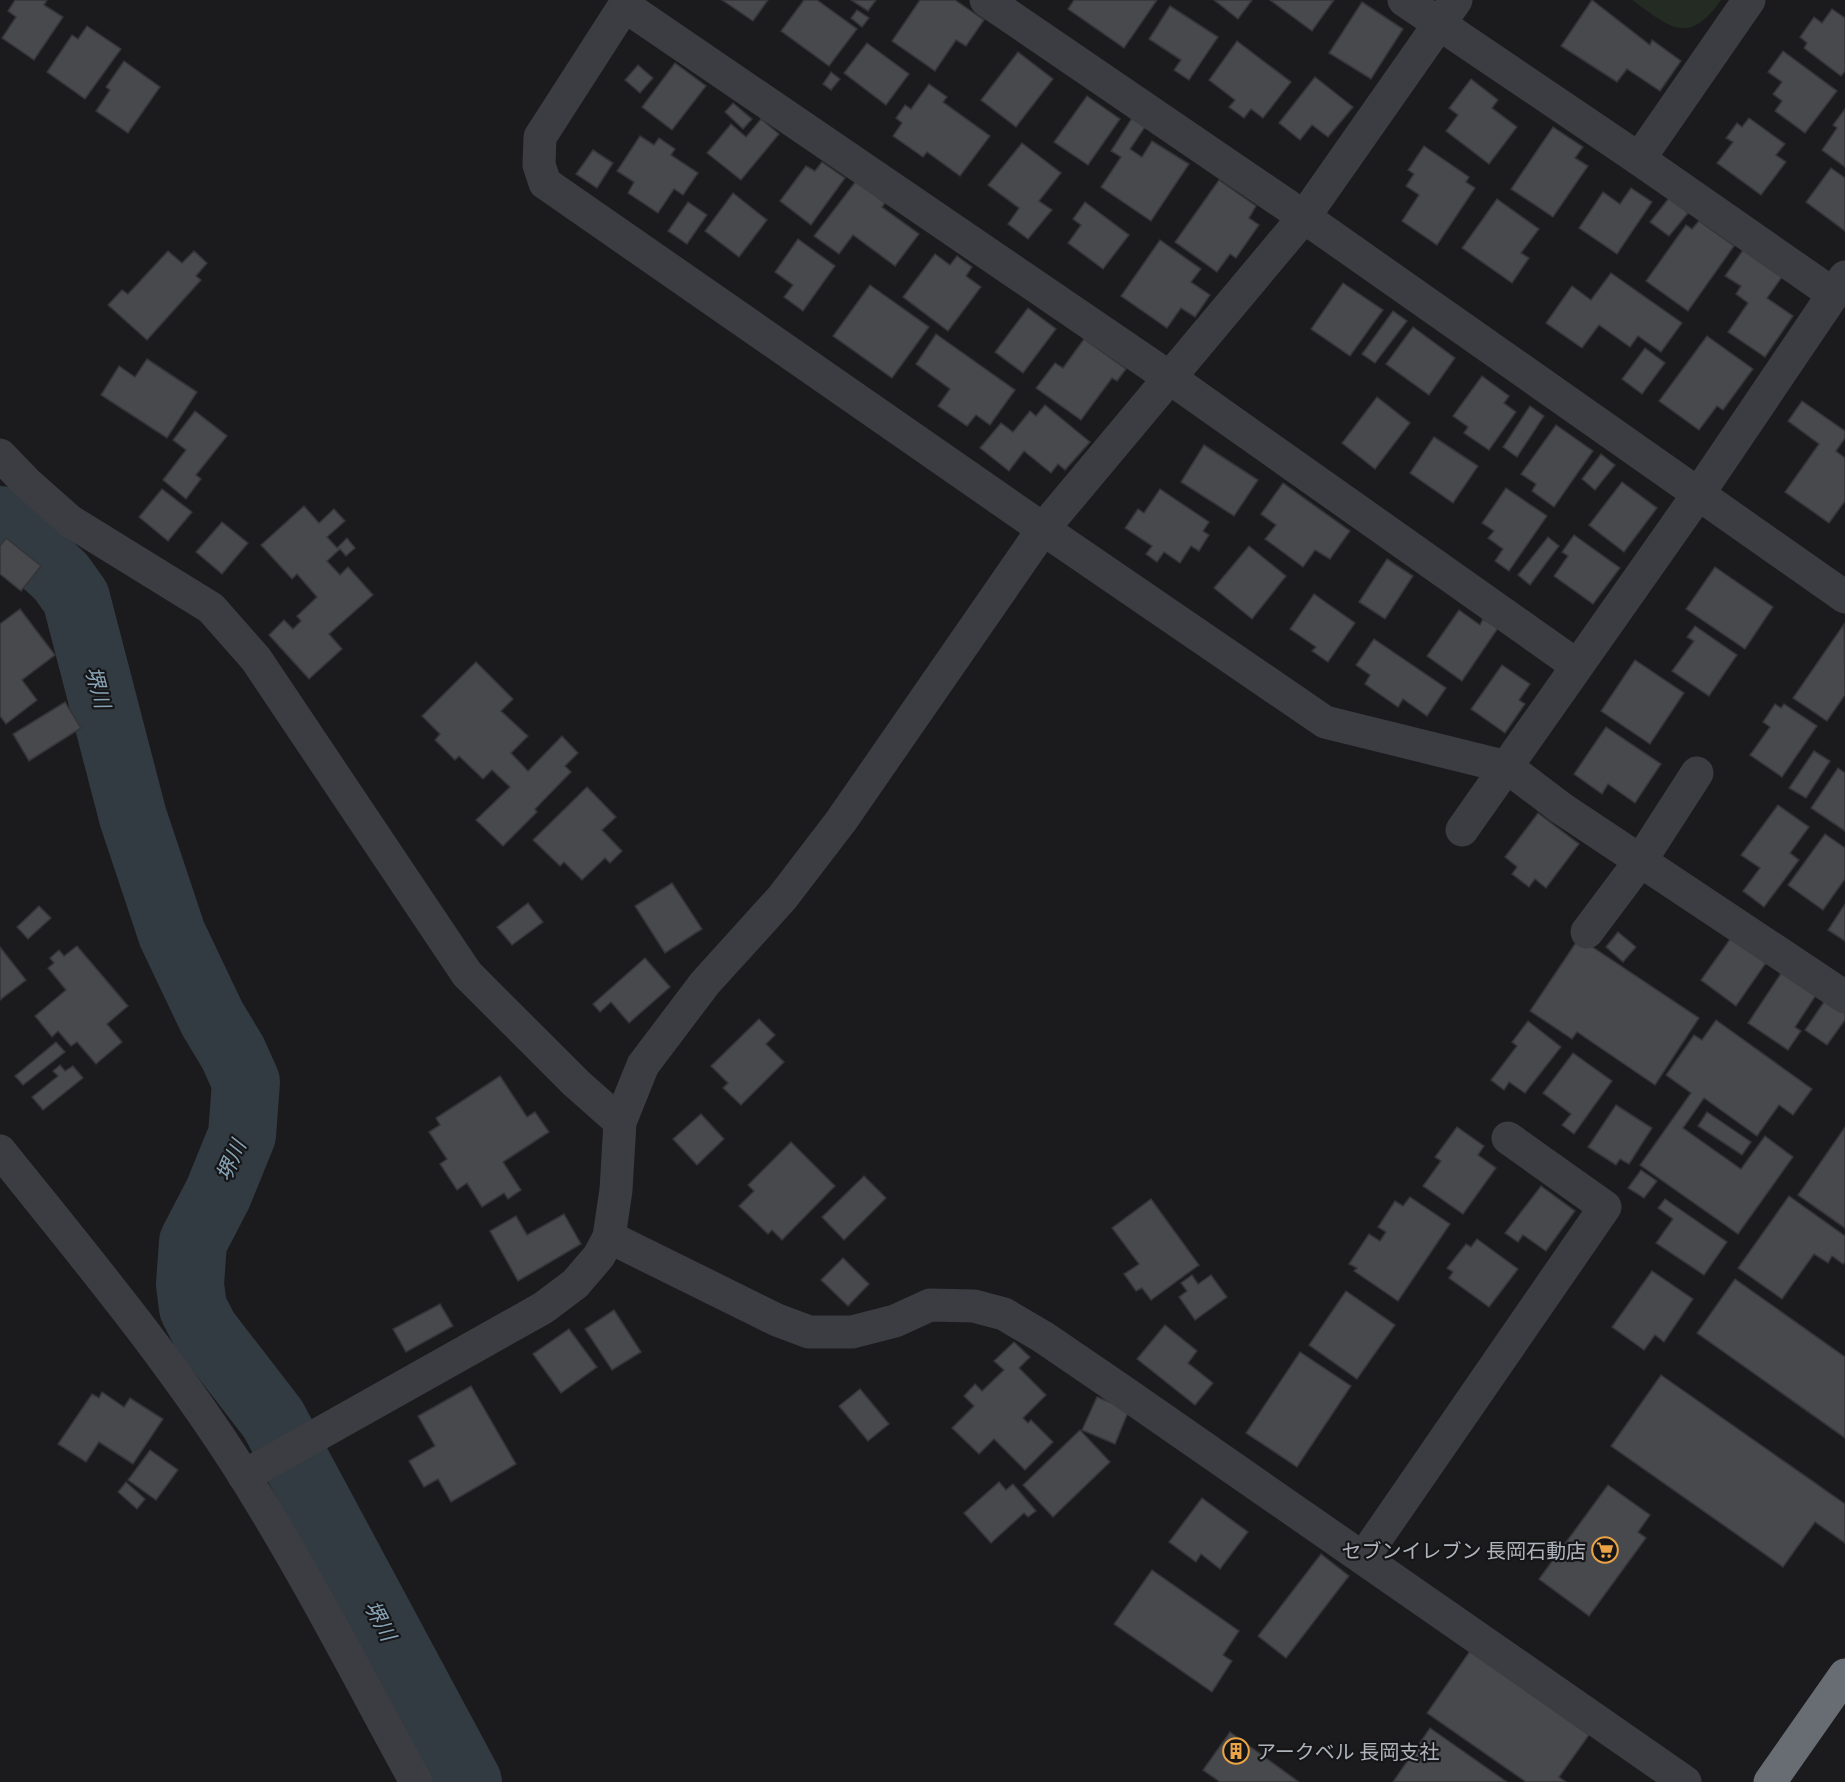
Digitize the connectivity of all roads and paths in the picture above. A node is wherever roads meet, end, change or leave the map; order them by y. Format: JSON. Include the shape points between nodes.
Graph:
{"nodes":[{"id":1,"x":986,"y":0,"type":"edge"},
{"id":2,"x":1404,"y":0,"type":"edge"},
{"id":3,"x":1749,"y":0,"type":"edge"},
{"id":4,"x":627,"y":3,"type":"edge"},
{"id":5,"x":1448,"y":13,"type":"edge"},
{"id":6,"x":1639,"y":159,"type":"junction"},
{"id":7,"x":1304,"y":218,"type":"junction"},
{"id":8,"x":1839,"y":286,"type":"edge"},
{"id":9,"x":1170,"y":378,"type":"junction"},
{"id":10,"x":0,"y":455,"type":"edge"},
{"id":11,"x":1699,"y":493,"type":"junction"},
{"id":12,"x":1042,"y":529,"type":"junction"},
{"id":13,"x":1845,"y":597,"type":"edge"},
{"id":14,"x":1576,"y":665,"type":"junction"},
{"id":15,"x":1507,"y":766,"type":"junction"},
{"id":16,"x":1697,"y":773,"type":"dead end"},
{"id":17,"x":1462,"y":830,"type":"dead end"},
{"id":18,"x":1641,"y":860,"type":"junction"},
{"id":19,"x":1587,"y":932,"type":"dead end"},
{"id":20,"x":1845,"y":997,"type":"edge"},
{"id":21,"x":620,"y":1122,"type":"junction"},
{"id":22,"x":1508,"y":1138,"type":"dead end"},
{"id":23,"x":0,"y":1151,"type":"edge"},
{"id":24,"x":609,"y":1237,"type":"junction"},
{"id":25,"x":256,"y":1469,"type":"junction"},
{"id":26,"x":1363,"y":1558,"type":"junction"},
{"id":27,"x":1845,"y":1675,"type":"edge"},
{"id":28,"x":416,"y":1782,"type":"edge"},
{"id":29,"x":1685,"y":1782,"type":"edge"},
{"id":30,"x":1770,"y":1782,"type":"edge"}],
"edges":[{"from":1,"to":7,"type":"street"},
{"from":2,"to":5,"type":"street"},
{"from":3,"to":6,"type":"street"},
{"from":4,"to":9,"type":"street"},
{"from":4,"to":12,"type":"street","via":[[540,137],[539,165],[545,183]]},
{"from":5,"to":6,"type":"street"},
{"from":5,"to":7,"type":"street"},
{"from":6,"to":8,"type":"street"},
{"from":7,"to":9,"type":"street"},
{"from":7,"to":11,"type":"street"},
{"from":8,"to":11,"type":"street"},
{"from":9,"to":12,"type":"street"},
{"from":9,"to":14,"type":"street"},
{"from":10,"to":21,"type":"street","via":[[70,521],[211,608],[256,659],[467,974]]},
{"from":11,"to":13,"type":"street"},
{"from":11,"to":14,"type":"street"},
{"from":12,"to":15,"type":"street","via":[[1325,722]]},
{"from":12,"to":21,"type":"street","via":[[841,821],[782,898],[705,983],[643,1065]]},
{"from":14,"to":15,"type":"street"},
{"from":15,"to":17,"type":"street"},
{"from":15,"to":18,"type":"street","via":[[1561,808]]},
{"from":16,"to":18,"type":"street"},
{"from":18,"to":19,"type":"street"},
{"from":18,"to":20,"type":"street"},
{"from":21,"to":24,"type":"street"},
{"from":22,"to":26,"type":"street","via":[[1605,1207]]},
{"from":23,"to":25,"type":"street","via":[[160,1355]]},
{"from":24,"to":25,"type":"street","via":[[599,1256],[575,1284],[543,1308]]},
{"from":24,"to":26,"type":"street","via":[[808,1332],[852,1332],[895,1321],[930,1305],[974,1306],[1004,1314]]},
{"from":25,"to":28,"type":"street","via":[[325,1612]]},
{"from":26,"to":29,"type":"street"},
{"from":27,"to":30,"type":"highway"}]}
